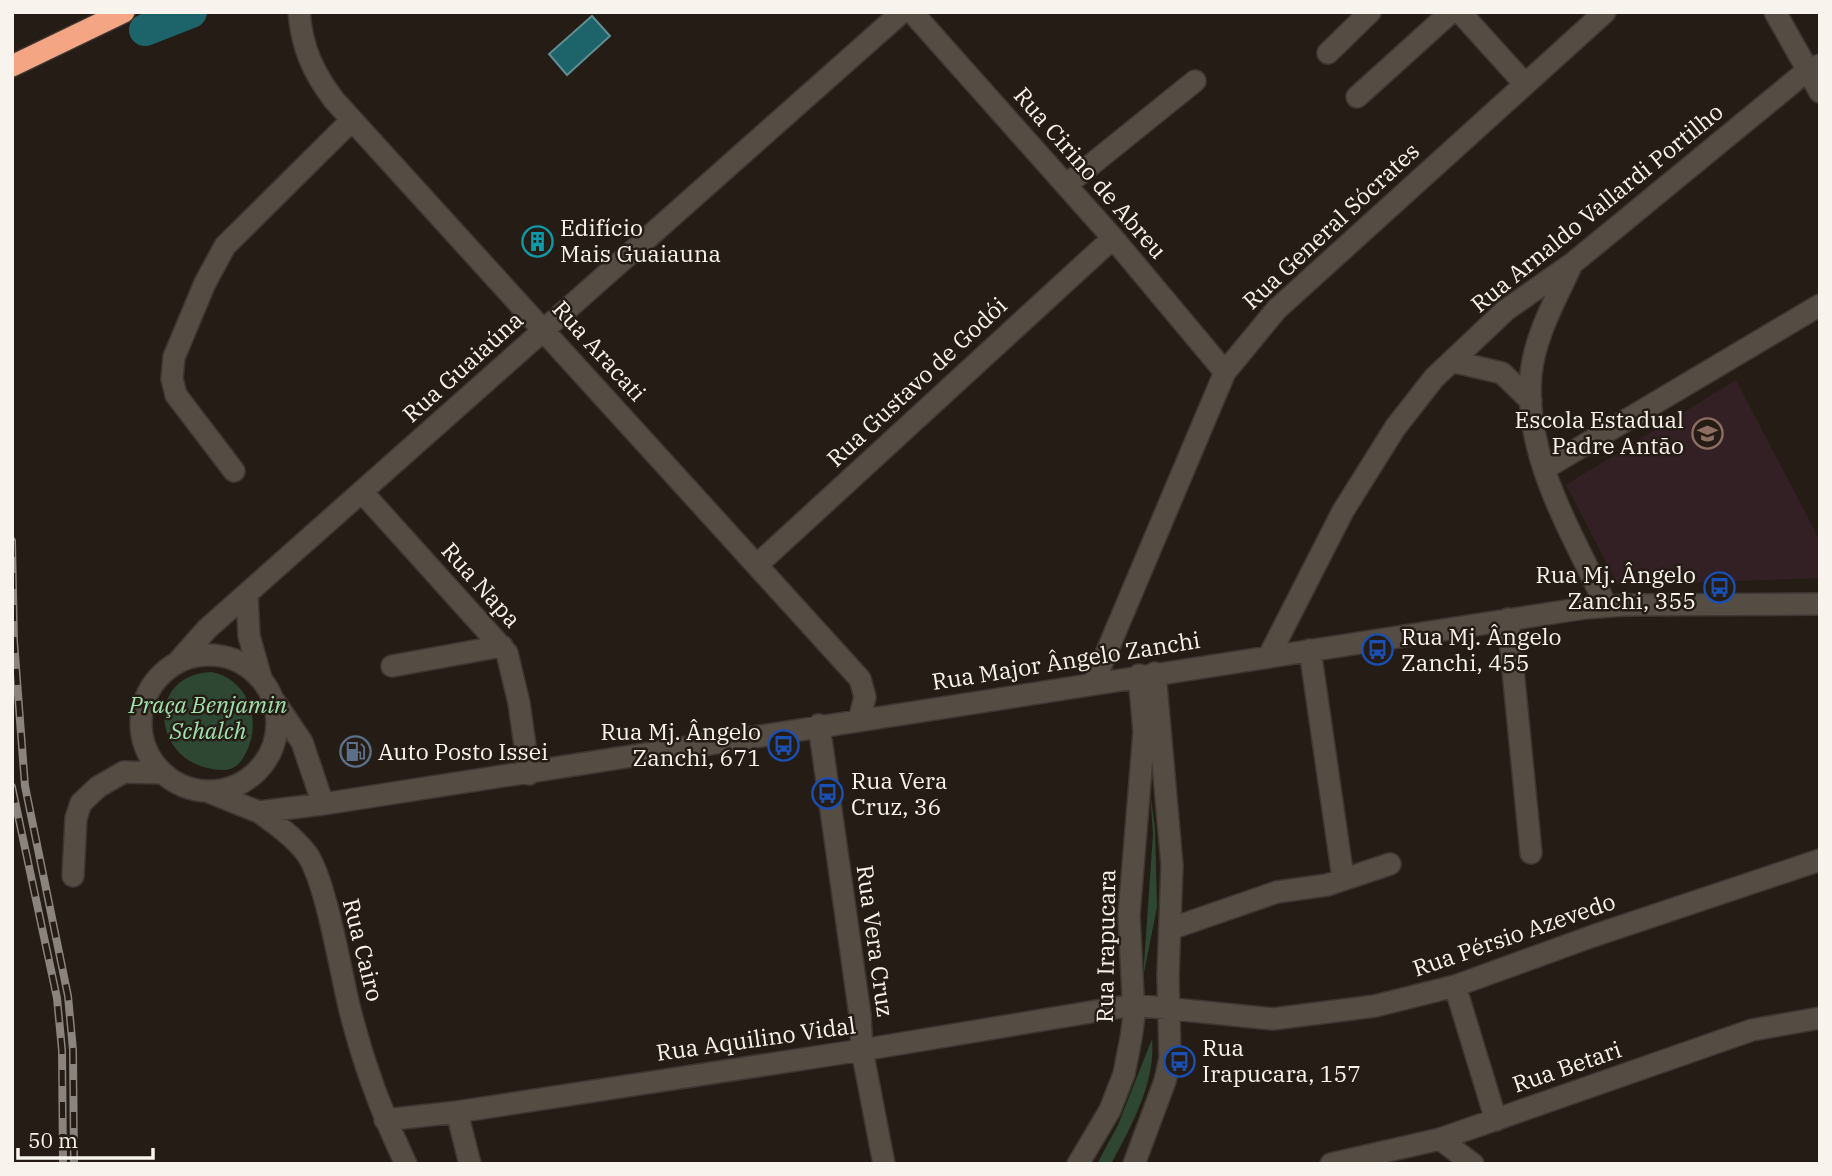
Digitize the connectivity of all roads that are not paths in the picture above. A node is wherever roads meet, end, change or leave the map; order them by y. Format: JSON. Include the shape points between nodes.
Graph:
{"nodes":[{"id":1,"x":124,"y":12,"type":"edge"},
{"id":2,"x":902,"y":12,"type":"edge"},
{"id":3,"x":912,"y":12,"type":"edge"},
{"id":4,"x":1370,"y":12,"type":"edge"},
{"id":5,"x":1451,"y":12,"type":"edge"},
{"id":6,"x":1460,"y":12,"type":"edge"},
{"id":7,"x":1605,"y":12,"type":"edge"},
{"id":8,"x":1775,"y":12,"type":"edge"},
{"id":9,"x":299,"y":14,"type":"edge"},
{"id":10,"x":1328,"y":52,"type":"dead end"},
{"id":11,"x":12,"y":66,"type":"edge"},
{"id":12,"x":1814,"y":68,"type":"edge"},
{"id":13,"x":1195,"y":80,"type":"dead end"},
{"id":14,"x":1524,"y":83,"type":"junction"},
{"id":15,"x":1820,"y":92,"type":"edge"},
{"id":16,"x":1357,"y":97,"type":"dead end"},
{"id":17,"x":352,"y":120,"type":"junction"},
{"id":18,"x":1066,"y":185,"type":"junction"},
{"id":19,"x":1114,"y":238,"type":"junction"},
{"id":20,"x":1573,"y":262,"type":"junction"},
{"id":21,"x":1820,"y":305,"type":"edge"},
{"id":22,"x":544,"y":329,"type":"junction"},
{"id":23,"x":1455,"y":362,"type":"junction"},
{"id":24,"x":1225,"y":372,"type":"junction"},
{"id":25,"x":1531,"y":401,"type":"junction"},
{"id":26,"x":1544,"y":469,"type":"junction"},
{"id":27,"x":234,"y":471,"type":"dead end"},
{"id":28,"x":362,"y":492,"type":"junction"},
{"id":29,"x":757,"y":565,"type":"junction"},
{"id":30,"x":247,"y":594,"type":"junction"},
{"id":31,"x":1820,"y":604,"type":"edge"},
{"id":32,"x":1606,"y":606,"type":"junction"},
{"id":33,"x":1508,"y":619,"type":"junction"},
{"id":34,"x":502,"y":646,"type":"junction"},
{"id":35,"x":1310,"y":650,"type":"junction"},
{"id":36,"x":1269,"y":656,"type":"junction"},
{"id":37,"x":177,"y":663,"type":"junction"},
{"id":38,"x":392,"y":666,"type":"dead end"},
{"id":39,"x":1147,"y":674,"type":"junction"},
{"id":40,"x":1094,"y":682,"type":"junction"},
{"id":41,"x":267,"y":688,"type":"junction"},
{"id":42,"x":859,"y":720,"type":"junction"},
{"id":43,"x":819,"y":724,"type":"junction"},
{"id":44,"x":161,"y":773,"type":"junction"},
{"id":45,"x":529,"y":774,"type":"junction"},
{"id":46,"x":209,"y":792,"type":"junction"},
{"id":47,"x":323,"y":804,"type":"junction"},
{"id":48,"x":259,"y":812,"type":"junction"},
{"id":49,"x":1531,"y":853,"type":"dead end"},
{"id":50,"x":1820,"y":860,"type":"edge"},
{"id":51,"x":1390,"y":864,"type":"dead end"},
{"id":52,"x":73,"y":876,"type":"dead end"},
{"id":53,"x":1343,"y":878,"type":"junction"},
{"id":54,"x":1170,"y":929,"type":"junction"},
{"id":55,"x":1455,"y":986,"type":"junction"},
{"id":56,"x":1133,"y":1005,"type":"junction"},
{"id":57,"x":1168,"y":1009,"type":"junction"},
{"id":58,"x":1820,"y":1018,"type":"edge"},
{"id":59,"x":862,"y":1050,"type":"junction"},
{"id":60,"x":457,"y":1112,"type":"junction"},
{"id":61,"x":385,"y":1120,"type":"junction"},
{"id":62,"x":1496,"y":1120,"type":"junction"},
{"id":63,"x":1440,"y":1139,"type":"junction"},
{"id":64,"x":407,"y":1164,"type":"edge"},
{"id":65,"x":470,"y":1164,"type":"edge"},
{"id":66,"x":884,"y":1164,"type":"edge"},
{"id":67,"x":1078,"y":1164,"type":"edge"},
{"id":68,"x":1134,"y":1164,"type":"edge"},
{"id":69,"x":1331,"y":1164,"type":"edge"},
{"id":70,"x":1473,"y":1164,"type":"edge"}],
"edges":[{"from":1,"to":11,"type":"highway"},
{"from":2,"to":22,"type":"street","name":"Rua Guaiaúna"},
{"from":3,"to":18,"type":"street","name":"Rua Cirino de Abreu"},
{"from":4,"to":10,"type":"street"},
{"from":5,"to":16,"type":"street"},
{"from":6,"to":14,"type":"street"},
{"from":7,"to":14,"type":"street","name":"Rua General Sócrates"},
{"from":8,"to":12,"type":"street"},
{"from":9,"to":17,"type":"street","name":"Rua Aracati","via":[[314,73]]},
{"from":12,"to":15,"type":"street"},
{"from":12,"to":20,"type":"street","name":"Rua Arnaldo Vallardi Portilho"},
{"from":13,"to":18,"type":"street"},
{"from":14,"to":24,"type":"street","name":"Rua General Sócrates","via":[[1277,309]]},
{"from":17,"to":22,"type":"street","name":"Rua Aracati"},
{"from":17,"to":27,"type":"street","via":[[225,246],[174,358],[176,395]]},
{"from":18,"to":19,"type":"street","name":"Rua Cirino de Abreu"},
{"from":19,"to":24,"type":"street","name":"Rua Cirino de Abreu"},
{"from":19,"to":29,"type":"street","name":"Rua Gustavo de Godói"},
{"from":20,"to":23,"type":"street","name":"Rua Arnaldo Vallardi Portilho","via":[[1506,310]]},
{"from":20,"to":25,"type":"street","via":[[1542,329],[1531,373]]},
{"from":21,"to":26,"type":"street"},
{"from":22,"to":28,"type":"street","name":"Rua Guaiaúna"},
{"from":22,"to":29,"type":"street","name":"Rua Aracati"},
{"from":23,"to":25,"type":"street","via":[[1502,373]]},
{"from":23,"to":36,"type":"street","name":"Rua Arnaldo Vallardi Portilho","via":[[1434,379],[1395,428],[1343,510]]},
{"from":24,"to":40,"type":"street","name":"Rua General Sócrates"},
{"from":25,"to":26,"type":"street","via":[[1532,430]]},
{"from":26,"to":32,"type":"street"},
{"from":28,"to":30,"type":"street","name":"Rua Guaiaúna"},
{"from":28,"to":34,"type":"street","name":"Rua Napa"},
{"from":29,"to":42,"type":"street","name":"Rua Aracati","via":[[860,679],[865,697]]},
{"from":30,"to":37,"type":"street","name":"Rua Guaiaúna"},
{"from":30,"to":41,"type":"street","via":[[248,636]]},
{"from":31,"to":32,"type":"street","name":"Rua Major Ângelo Zanchi"},
{"from":32,"to":33,"type":"street","name":"Rua Major Ângelo Zanchi"},
{"from":33,"to":35,"type":"street","name":"Rua Major Ângelo Zanchi"},
{"from":33,"to":49,"type":"street"},
{"from":34,"to":38,"type":"street"},
{"from":34,"to":45,"type":"street","name":"Rua Napa","via":[[511,665]]},
{"from":35,"to":36,"type":"street","name":"Rua Major Ângelo Zanchi"},
{"from":35,"to":53,"type":"street"},
{"from":36,"to":39,"type":"street","name":"Rua Major Ângelo Zanchi"},
{"from":37,"to":41,"type":"street","via":[[194,656],[231,659]]},
{"from":37,"to":44,"type":"street","via":[[150,688],[142,714],[143,743]]},
{"from":39,"to":40,"type":"street","name":"Rua Major Ângelo Zanchi"},
{"from":39,"to":54,"type":"street","via":[[1172,865]]},
{"from":39,"to":56,"type":"street","name":"Rua Irapucara","via":[[1129,915]]},
{"from":40,"to":42,"type":"street","name":"Rua Major Ângelo Zanchi"},
{"from":41,"to":46,"type":"street","via":[[276,716],[270,753],[245,781]]},
{"from":41,"to":47,"type":"street","via":[[302,742]]},
{"from":42,"to":43,"type":"street","name":"Rua Major Ângelo Zanchi"},
{"from":43,"to":45,"type":"street","name":"Rua Major Ângelo Zanchi"},
{"from":43,"to":59,"type":"street","name":"Rua Vera Cruz"},
{"from":44,"to":46,"type":"street","via":[[192,790]]},
{"from":44,"to":52,"type":"street","via":[[124,772],[81,803]]},
{"from":45,"to":47,"type":"street","name":"Rua Major Ângelo Zanchi"},
{"from":46,"to":48,"type":"street","name":"Rua Major Ângelo Zanchi"},
{"from":47,"to":48,"type":"street","name":"Rua Major Ângelo Zanchi"},
{"from":48,"to":61,"type":"street","name":"Rua Cairo","via":[[308,856],[318,880],[352,1017]]},
{"from":50,"to":55,"type":"street","name":"Rua Pérsio Azevedo"},
{"from":51,"to":53,"type":"street"},
{"from":53,"to":54,"type":"street","via":[[1277,892]]},
{"from":54,"to":57,"type":"street"},
{"from":55,"to":57,"type":"street","name":"Rua Pérsio Azevedo","via":[[1375,1006],[1273,1018]]},
{"from":55,"to":62,"type":"street"},
{"from":56,"to":57,"type":"street","name":"Rua Pérsio Azevedo"},
{"from":56,"to":59,"type":"street","name":"Rua Aquilino Vidal"},
{"from":56,"to":67,"type":"street","name":"Rua Irapucara","via":[[1124,1074],[1111,1110]]},
{"from":57,"to":68,"type":"street","via":[[1170,1058],[1165,1081]]},
{"from":58,"to":62,"type":"street","name":"Rua Betari","via":[[1752,1030]]},
{"from":59,"to":60,"type":"street","name":"Rua Aquilino Vidal"},
{"from":59,"to":66,"type":"street","name":"Rua Vera Cruz"},
{"from":60,"to":61,"type":"street","name":"Rua Aquilino Vidal"},
{"from":60,"to":65,"type":"street"},
{"from":61,"to":64,"type":"street","name":"Rua Cairo"},
{"from":62,"to":63,"type":"street","name":"Rua Betari"},
{"from":63,"to":69,"type":"street","name":"Rua Betari"},
{"from":63,"to":70,"type":"street"}]}
